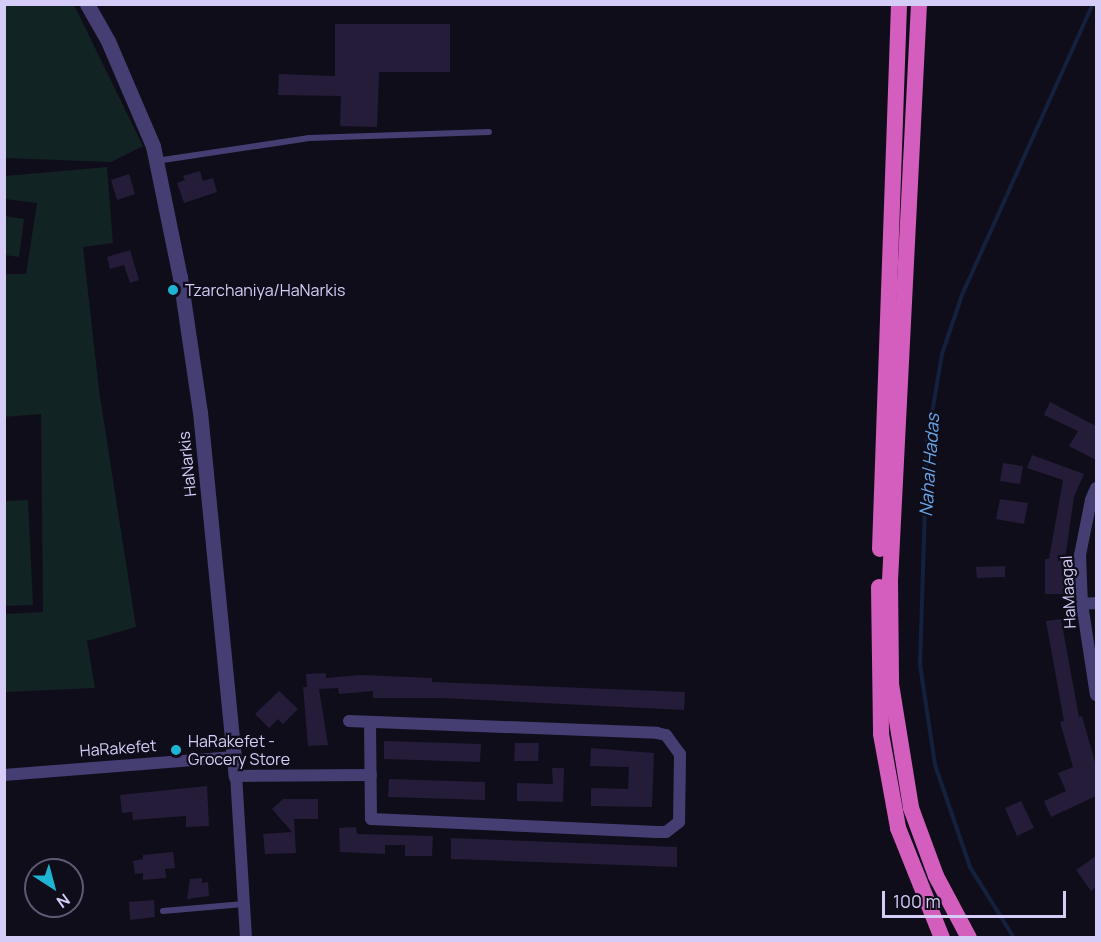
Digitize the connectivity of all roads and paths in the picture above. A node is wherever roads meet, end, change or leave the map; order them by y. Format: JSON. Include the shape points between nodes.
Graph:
{"nodes":[{"id":1,"x":87,"y":4,"type":"edge"},
{"id":2,"x":899,"y":4,"type":"edge"},
{"id":3,"x":919,"y":4,"type":"edge"},
{"id":4,"x":489,"y":132,"type":"dead end"},
{"id":5,"x":156,"y":161,"type":"junction"},
{"id":6,"x":1096,"y":488,"type":"edge"},
{"id":7,"x":1096,"y":603,"type":"edge"},
{"id":8,"x":1082,"y":604,"type":"junction"},
{"id":9,"x":1096,"y":695,"type":"edge"},
{"id":10,"x":349,"y":721,"type":"dead end"},
{"id":11,"x":370,"y":722,"type":"junction"},
{"id":12,"x":234,"y":757,"type":"junction"},
{"id":13,"x":4,"y":775,"type":"edge"},
{"id":14,"x":371,"y":775,"type":"junction"},
{"id":15,"x":236,"y":776,"type":"junction"},
{"id":16,"x":244,"y":904,"type":"junction"},
{"id":17,"x":163,"y":911,"type":"dead end"},
{"id":18,"x":246,"y":938,"type":"edge"},
{"id":19,"x":942,"y":938,"type":"edge"},
{"id":20,"x":969,"y":938,"type":"edge"}],
"edges":[{"from":1,"to":5,"type":"street","name":"HaNarkis","via":[[108,41]]},
{"from":2,"to":19,"type":"highway","via":[[878,635],[881,734],[898,828]]},
{"from":3,"to":20,"type":"highway","via":[[890,581],[891,684],[911,808],[936,876]]},
{"from":4,"to":5,"type":"lane","via":[[309,138]]},
{"from":5,"to":12,"type":"street","name":"HaNarkis","via":[[180,277],[200,412]]},
{"from":6,"to":8,"type":"street","name":"HaMaagal","via":[[1090,500],[1080,555]]},
{"from":7,"to":8,"type":"street"},
{"from":8,"to":9,"type":"street","name":"HaMaagal"},
{"from":10,"to":11,"type":"street"},
{"from":11,"to":14,"type":"street"},
{"from":11,"to":14,"type":"street","via":[[666,735],[680,754],[679,822],[666,832],[657,832],[371,819]]},
{"from":12,"to":13,"type":"street","name":"HaRakefet"},
{"from":12,"to":15,"type":"street","name":"HaNarkis"},
{"from":14,"to":15,"type":"street"},
{"from":15,"to":16,"type":"street","name":"HaNarkis"},
{"from":16,"to":17,"type":"lane"},
{"from":16,"to":18,"type":"street","name":"HaNarkis"}]}
